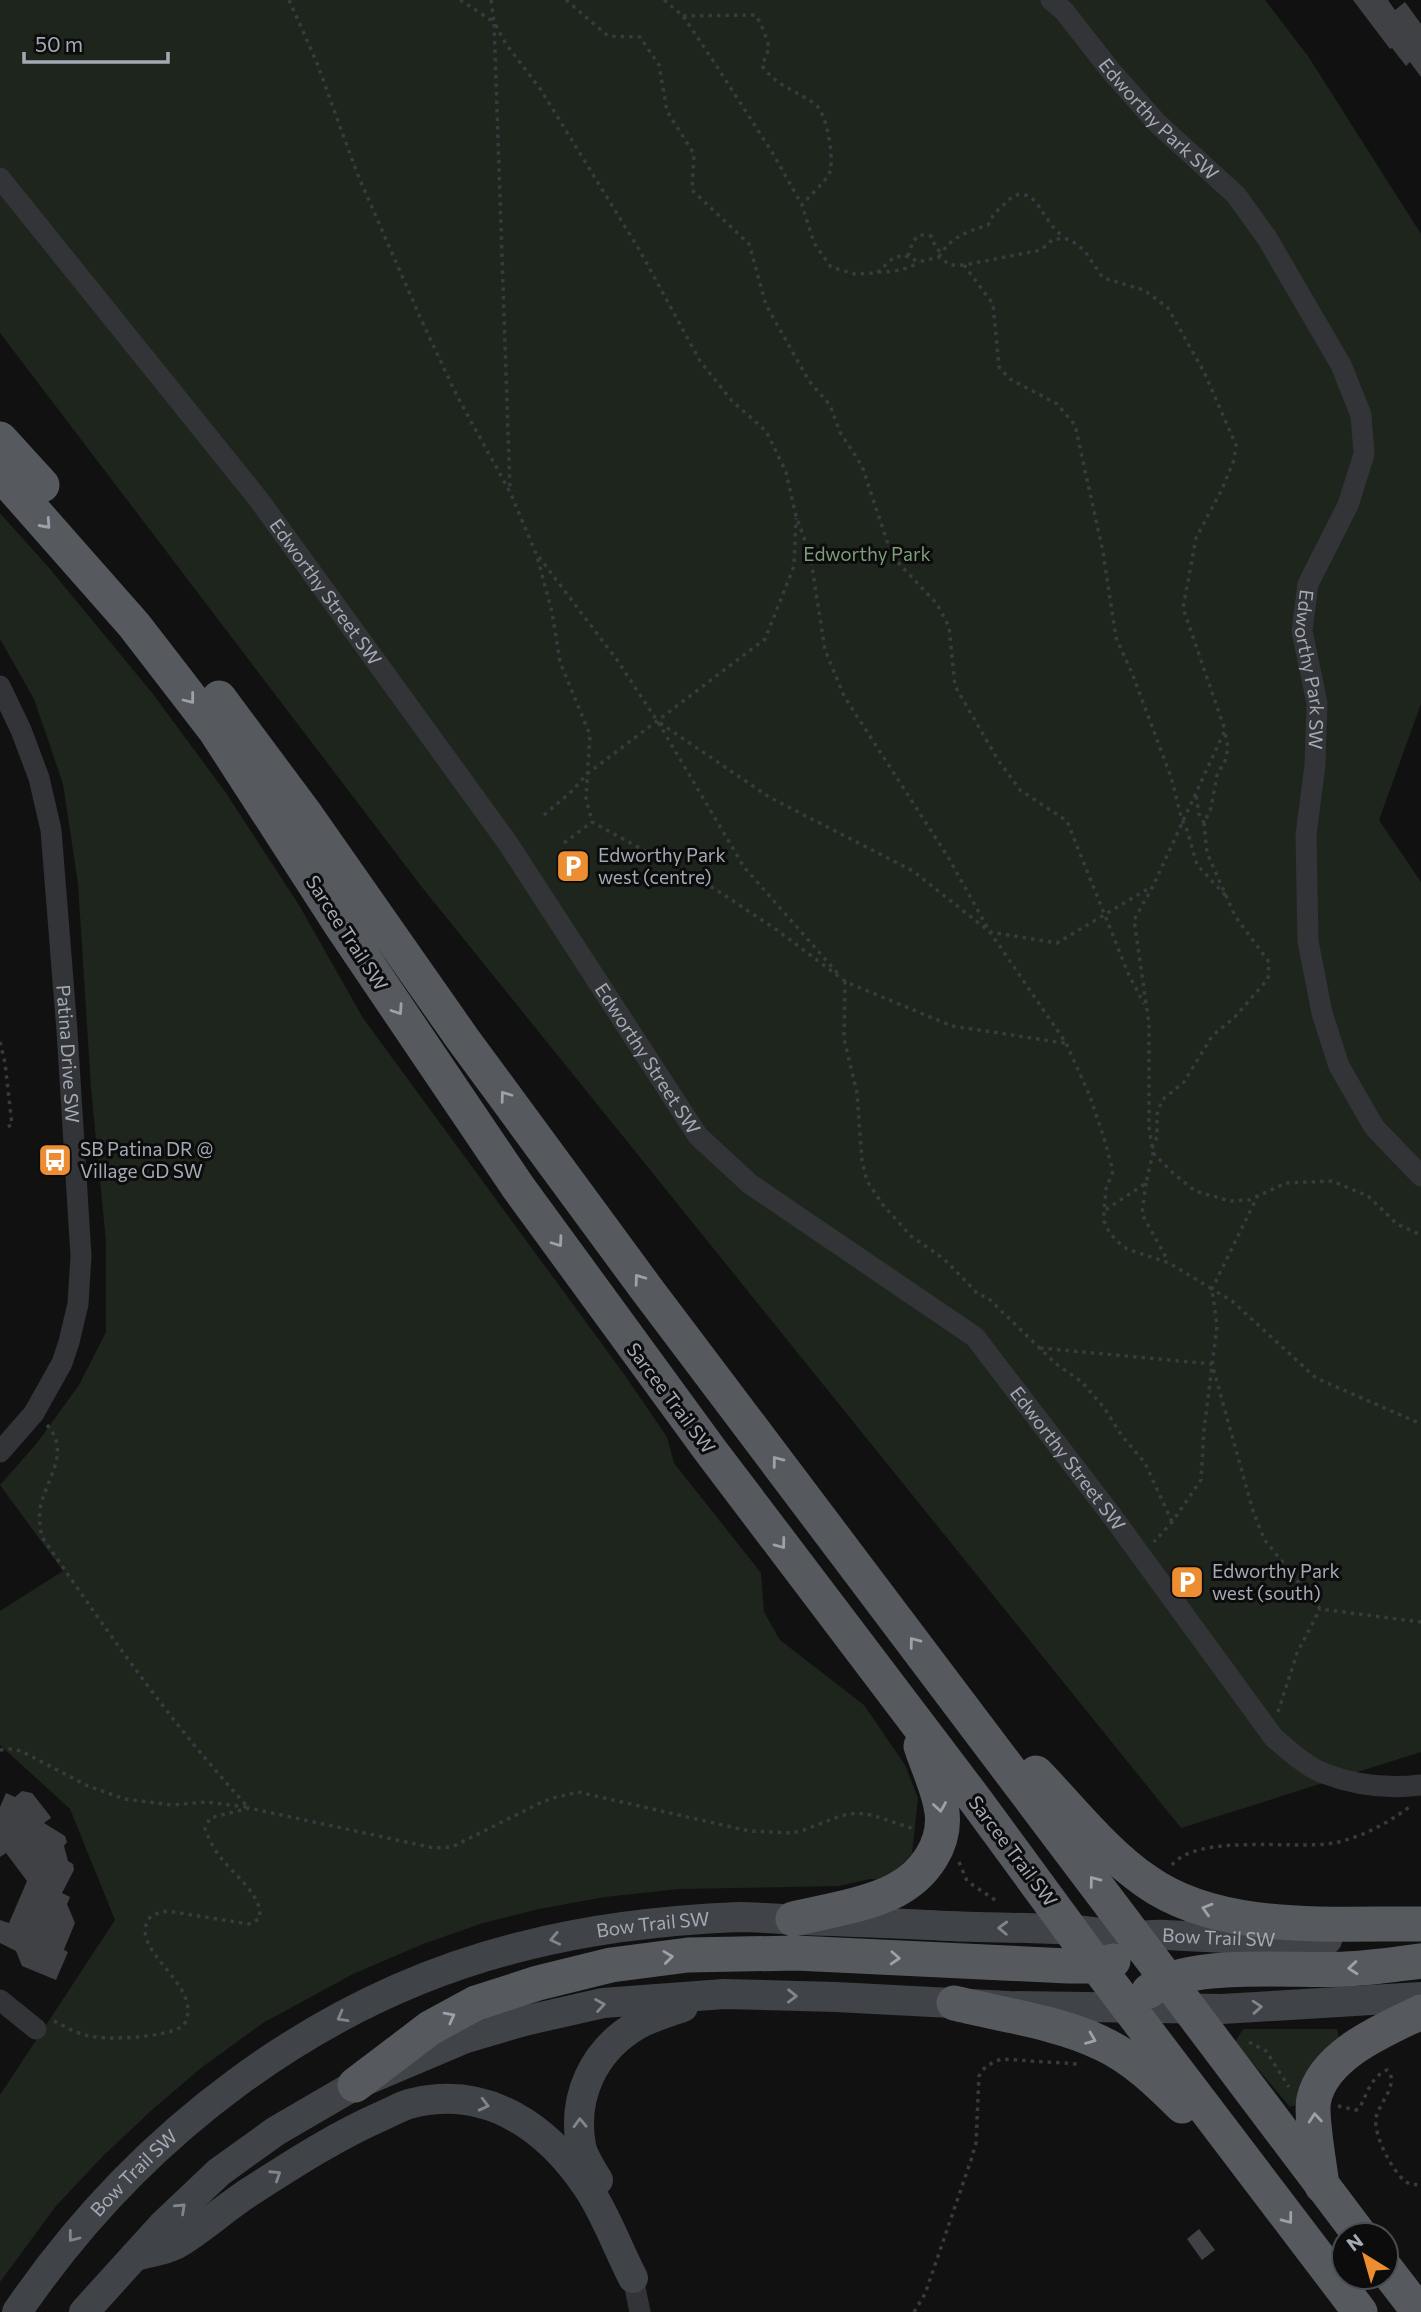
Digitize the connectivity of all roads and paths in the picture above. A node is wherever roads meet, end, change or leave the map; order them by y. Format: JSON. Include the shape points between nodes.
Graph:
{"nodes":[{"id":1,"x":289,"y":0,"type":"edge"},
{"id":2,"x":460,"y":0,"type":"edge"},
{"id":3,"x":491,"y":0,"type":"edge"},
{"id":4,"x":566,"y":0,"type":"edge"},
{"id":5,"x":664,"y":0,"type":"edge"},
{"id":6,"x":1051,"y":0,"type":"edge"},
{"id":7,"x":682,"y":16,"type":"junction"},
{"id":8,"x":494,"y":22,"type":"junction"},
{"id":9,"x":0,"y":178,"type":"edge"},
{"id":10,"x":802,"y":205,"type":"junction"},
{"id":11,"x":1063,"y":238,"type":"junction"},
{"id":12,"x":940,"y":255,"type":"junction"},
{"id":13,"x":908,"y":256,"type":"junction"},
{"id":14,"x":919,"y":262,"type":"junction"},
{"id":15,"x":964,"y":265,"type":"junction"},
{"id":16,"x":877,"y":272,"type":"junction"},
{"id":17,"x":0,"y":439,"type":"edge"},
{"id":18,"x":0,"y":473,"type":"edge"},
{"id":19,"x":510,"y":492,"type":"junction"},
{"id":20,"x":796,"y":516,"type":"junction"},
{"id":21,"x":537,"y":556,"type":"junction"},
{"id":22,"x":0,"y":685,"type":"edge"},
{"id":23,"x":659,"y":722,"type":"junction"},
{"id":24,"x":1225,"y":730,"type":"junction"},
{"id":25,"x":587,"y":774,"type":"junction"},
{"id":26,"x":1195,"y":794,"type":"junction"},
{"id":27,"x":544,"y":815,"type":"dead end"},
{"id":28,"x":1182,"y":820,"type":"junction"},
{"id":29,"x":592,"y":822,"type":"junction"},
{"id":30,"x":1204,"y":823,"type":"junction"},
{"id":31,"x":564,"y":843,"type":"dead end"},
{"id":32,"x":1153,"y":886,"type":"junction"},
{"id":33,"x":1226,"y":896,"type":"junction"},
{"id":34,"x":1104,"y":916,"type":"junction"},
{"id":35,"x":990,"y":932,"type":"junction"},
{"id":36,"x":846,"y":982,"type":"junction"},
{"id":37,"x":1147,"y":1009,"type":"junction"},
{"id":38,"x":0,"y":1042,"type":"edge"},
{"id":39,"x":1066,"y":1044,"type":"junction"},
{"id":40,"x":1160,"y":1104,"type":"junction"},
{"id":41,"x":1149,"y":1111,"type":"junction"},
{"id":42,"x":6,"y":1126,"type":"dead end"},
{"id":43,"x":1153,"y":1151,"type":"junction"},
{"id":44,"x":1421,"y":1176,"type":"edge"},
{"id":45,"x":1146,"y":1183,"type":"junction"},
{"id":46,"x":1258,"y":1195,"type":"junction"},
{"id":47,"x":1104,"y":1211,"type":"junction"},
{"id":48,"x":1421,"y":1235,"type":"edge"},
{"id":49,"x":1169,"y":1263,"type":"junction"},
{"id":50,"x":1212,"y":1289,"type":"junction"},
{"id":51,"x":1040,"y":1348,"type":"junction"},
{"id":52,"x":1212,"y":1364,"type":"junction"},
{"id":53,"x":34,"y":1413,"type":"junction"},
{"id":54,"x":1421,"y":1424,"type":"edge"},
{"id":55,"x":0,"y":1452,"type":"edge"},
{"id":56,"x":1172,"y":1522,"type":"junction"},
{"id":57,"x":1141,"y":1556,"type":"junction"},
{"id":58,"x":1320,"y":1609,"type":"junction"},
{"id":59,"x":1421,"y":1622,"type":"edge"},
{"id":60,"x":955,"y":1696,"type":"junction"},
{"id":61,"x":913,"y":1719,"type":"junction"},
{"id":62,"x":1274,"y":1738,"type":"junction"},
{"id":63,"x":0,"y":1750,"type":"edge"},
{"id":64,"x":1421,"y":1785,"type":"edge"},
{"id":65,"x":1421,"y":1799,"type":"edge"},
{"id":66,"x":249,"y":1808,"type":"junction"},
{"id":67,"x":920,"y":1831,"type":"dead end"},
{"id":68,"x":958,"y":1858,"type":"dead end"},
{"id":69,"x":1171,"y":1867,"type":"dead end"},
{"id":70,"x":1007,"y":1904,"type":"dead end"},
{"id":71,"x":793,"y":1920,"type":"junction"},
{"id":72,"x":1421,"y":1924,"type":"edge"},
{"id":73,"x":1071,"y":1930,"type":"junction"},
{"id":74,"x":1421,"y":1932,"type":"edge"},
{"id":75,"x":1134,"y":1936,"type":"junction"},
{"id":76,"x":1421,"y":1961,"type":"edge"},
{"id":77,"x":1097,"y":1966,"type":"junction"},
{"id":78,"x":1168,"y":1981,"type":"junction"},
{"id":79,"x":724,"y":1994,"type":"junction"},
{"id":80,"x":1421,"y":1997,"type":"edge"},
{"id":81,"x":0,"y":2000,"type":"edge"},
{"id":82,"x":954,"y":2003,"type":"junction"},
{"id":83,"x":1189,"y":2008,"type":"junction"},
{"id":84,"x":1129,"y":2009,"type":"junction"},
{"id":85,"x":1421,"y":2012,"type":"edge"},
{"id":86,"x":36,"y":2029,"type":"joint"},
{"id":87,"x":1243,"y":2040,"type":"dead end"},
{"id":88,"x":1083,"y":2064,"type":"dead end"},
{"id":89,"x":355,"y":2085,"type":"junction"},
{"id":90,"x":1296,"y":2095,"type":"dead end"},
{"id":91,"x":1328,"y":2103,"type":"dead end"},
{"id":92,"x":1247,"y":2164,"type":"junction"},
{"id":93,"x":1421,"y":2184,"type":"edge"},
{"id":94,"x":1322,"y":2186,"type":"junction"},
{"id":95,"x":1349,"y":2221,"type":"edge"},
{"id":96,"x":133,"y":2256,"type":"junction"},
{"id":97,"x":633,"y":2278,"type":"junction"},
{"id":98,"x":1400,"y":2287,"type":"edge"},
{"id":99,"x":17,"y":2312,"type":"edge"},
{"id":100,"x":84,"y":2312,"type":"edge"},
{"id":101,"x":640,"y":2312,"type":"edge"},
{"id":102,"x":914,"y":2312,"type":"edge"},
{"id":103,"x":1360,"y":2312,"type":"edge"},
{"id":104,"x":1419,"y":2312,"type":"edge"}],
"edges":[{"from":1,"to":19,"type":"path","via":[[420,317]]},
{"from":2,"to":8,"type":"path"},
{"from":3,"to":8,"type":"path"},
{"from":4,"to":34,"type":"path","via":[[608,36],[640,37],[659,65],[667,111],[694,154],[692,190],[749,244],[766,305],[809,381],[830,405],[862,466],[892,556],[937,604],[948,627],[955,686],[1020,790],[1067,821]]},
{"from":5,"to":7,"type":"path"},
{"from":6,"to":44,"type":"street","name":"Edworthy Park SW","via":[[1157,124],[1236,195],[1267,238],[1341,365],[1360,415],[1364,454],[1348,505],[1308,584],[1302,631],[1317,703],[1306,844],[1308,941],[1322,1013],[1339,1066],[1374,1127]]},
{"from":7,"to":10,"type":"path"},
{"from":7,"to":10,"type":"path","via":[[755,15],[769,48],[762,66],[771,79],[824,114],[830,171]]},
{"from":8,"to":19,"type":"path"},
{"from":8,"to":20,"type":"path","via":[[640,251],[700,361],[732,401],[766,431],[786,472]]},
{"from":9,"to":57,"type":"street","name":"Edworthy Street SW","via":[[300,555],[508,842],[698,1136],[750,1184],[975,1337]]},
{"from":10,"to":16,"type":"path","via":[[814,243],[831,267],[855,274]]},
{"from":11,"to":12,"type":"path","via":[[1040,207],[1028,195],[1020,194],[1003,203],[988,225],[965,232]]},
{"from":11,"to":15,"type":"path","via":[[1052,240],[1041,250]]},
{"from":11,"to":24,"type":"path","via":[[1084,250],[1103,278],[1144,290],[1168,308],[1204,372],[1236,445],[1222,489],[1196,538],[1183,608]]},
{"from":12,"to":13,"type":"path","via":[[931,236],[923,235],[913,241]]},
{"from":12,"to":14,"type":"path"},
{"from":12,"to":15,"type":"path","via":[[950,265]]},
{"from":13,"to":14,"type":"path"},
{"from":13,"to":16,"type":"path","via":[[893,258]]},
{"from":14,"to":16,"type":"path","via":[[893,272]]},
{"from":15,"to":28,"type":"path","via":[[993,304],[999,366],[1010,379],[1058,404],[1075,425],[1116,638],[1171,776]]},
{"from":60,"to":17,"type":"highway","name":"Sarcee Trail SW","one_way":true,"via":[[645,1287],[261,754],[115,567]]},
{"from":18,"to":61,"type":"highway","name":"Sarcee Trail SW","one_way":true,"via":[[134,625],[215,730],[518,1187]]},
{"from":19,"to":21,"type":"path"},
{"from":20,"to":23,"type":"path","via":[[794,566],[765,639]]},
{"from":20,"to":35,"type":"path","via":[[810,554],[825,650],[844,696],[936,838]]},
{"from":21,"to":23,"type":"path"},
{"from":21,"to":25,"type":"path","via":[[560,662],[590,736]]},
{"from":22,"to":53,"type":"street","name":"Patina Drive SW","via":[[38,778],[51,830],[81,1256],[78,1304],[69,1342]]},
{"from":23,"to":25,"type":"path"},
{"from":23,"to":35,"type":"path","via":[[769,797],[913,871]]},
{"from":23,"to":36,"type":"path","via":[[744,867]]},
{"from":24,"to":26,"type":"path"},
{"from":24,"to":30,"type":"path","via":[[1228,748]]},
{"from":25,"to":27,"type":"path"},
{"from":25,"to":29,"type":"path"},
{"from":26,"to":28,"type":"path"},
{"from":26,"to":30,"type":"path"},
{"from":28,"to":32,"type":"path"},
{"from":28,"to":33,"type":"path","via":[[1197,865]]},
{"from":29,"to":31,"type":"path"},
{"from":29,"to":36,"type":"path","via":[[715,889]]},
{"from":30,"to":33,"type":"path","via":[[1207,853]]},
{"from":32,"to":34,"type":"path"},
{"from":32,"to":37,"type":"path","via":[[1134,920]]},
{"from":33,"to":40,"type":"path","via":[[1269,962],[1268,979],[1212,1036],[1184,1082]]},
{"from":34,"to":35,"type":"path","via":[[1057,943]]},
{"from":34,"to":37,"type":"path"},
{"from":35,"to":39,"type":"path"},
{"from":36,"to":39,"type":"path","via":[[952,1026]]},
{"from":36,"to":51,"type":"path","via":[[844,1039],[857,1093],[867,1181],[911,1236],[944,1259]]},
{"from":37,"to":41,"type":"path"},
{"from":38,"to":42,"type":"path","via":[[12,1125]]},
{"from":39,"to":47,"type":"path","via":[[1089,1094],[1113,1171]]},
{"from":40,"to":41,"type":"path"},
{"from":40,"to":43,"type":"path"},
{"from":41,"to":43,"type":"path"},
{"from":43,"to":45,"type":"path"},
{"from":43,"to":46,"type":"path","via":[[1195,1191],[1230,1201]]},
{"from":45,"to":47,"type":"path"},
{"from":45,"to":49,"type":"path","via":[[1142,1214]]},
{"from":46,"to":48,"type":"path","via":[[1286,1182],[1332,1181],[1368,1196],[1397,1224]]},
{"from":46,"to":50,"type":"path"},
{"from":47,"to":49,"type":"path","via":[[1104,1222],[1127,1249]]},
{"from":49,"to":50,"type":"path"},
{"from":50,"to":52,"type":"path","via":[[1217,1326]]},
{"from":50,"to":54,"type":"path","via":[[1232,1301],[1315,1378]]},
{"from":51,"to":52,"type":"path"},
{"from":51,"to":56,"type":"path","via":[[1082,1382],[1105,1409],[1145,1463]]},
{"from":52,"to":56,"type":"path","via":[[1201,1480]]},
{"from":52,"to":58,"type":"path","via":[[1264,1539]]},
{"from":53,"to":55,"type":"street","name":"Patina Drive SW"},
{"from":53,"to":66,"type":"path","via":[[56,1441],[57,1462],[41,1506],[42,1537],[177,1727]]},
{"from":56,"to":57,"type":"path"},
{"from":57,"to":62,"type":"street","name":"Edworthy Street SW"},
{"from":58,"to":59,"type":"path"},
{"from":58,"to":62,"type":"path","via":[[1294,1664]]},
{"from":72,"to":60,"type":"highway","one_way":true,"via":[[1243,1918],[1194,1905],[1157,1888],[1114,1854],[1011,1746]]},
{"from":75,"to":60,"type":"highway","name":"Sarcee Trail SW","one_way":true},
{"from":61,"to":71,"type":"highway","one_way":true,"via":[[942,1814],[941,1838],[933,1854],[896,1890]]},
{"from":61,"to":73,"type":"highway","name":"Sarcee Trail SW"},
{"from":62,"to":64,"type":"street","name":"Edworthy Street SW","via":[[1322,1772],[1376,1786]]},
{"from":63,"to":66,"type":"path","via":[[21,1752],[125,1799]]},
{"from":65,"to":69,"type":"path","via":[[1357,1837],[1312,1845],[1201,1848]]},
{"from":66,"to":67,"type":"path","via":[[434,1849],[452,1847],[540,1803],[578,1792],[749,1831],[792,1833],[856,1813]]},
{"from":66,"to":86,"type":"path","via":[[210,1818],[205,1828],[222,1859],[253,1896],[260,1912],[258,1921],[249,1924],[167,1910],[152,1915],[145,1926],[146,1940],[189,2004],[184,2025],[170,2032],[111,2039],[81,2034],[54,2021]]},
{"from":68,"to":70,"type":"path","via":[[967,1881]]},
{"from":73,"to":71,"type":"main road","name":"Bow Trail SW","one_way":true},
{"from":71,"to":99,"type":"main road","name":"Bow Trail SW","one_way":true,"via":[[742,1917],[653,1923],[523,1946],[406,1986],[346,2014],[243,2077],[133,2170],[79,2230]]},
{"from":73,"to":75,"type":"main road","name":"Bow Trail SW"},
{"from":73,"to":77,"type":"highway","name":"Sarcee Trail SW"},
{"from":74,"to":75,"type":"main road","name":"Bow Trail SW","via":[[1340,1940]]},
{"from":75,"to":77,"type":"highway","via":[[1130,1950],[1118,1960]]},
{"from":75,"to":78,"type":"highway","name":"Sarcee Trail SW"},
{"from":76,"to":78,"type":"highway","one_way":true,"via":[[1345,1969],[1244,1969],[1194,1973]]},
{"from":77,"to":84,"type":"highway","name":"Sarcee Trail SW"},
{"from":89,"to":77,"type":"highway","one_way":true,"via":[[430,2028],[476,2003],[611,1965],[688,1955],[796,1953]]},
{"from":78,"to":83,"type":"highway","name":"Sarcee Trail SW"},
{"from":78,"to":84,"type":"highway","via":[[1153,1987]]},
{"from":79,"to":82,"type":"main road","one_way":true},
{"from":89,"to":79,"type":"main road","one_way":true,"via":[[466,2038],[524,2021],[603,2003]]},
{"from":97,"to":79,"type":"main road","one_way":true,"via":[[624,2231],[581,2148],[579,2114],[585,2083],[600,2056],[638,2024]]},
{"from":83,"to":80,"type":"main road","one_way":true,"via":[[1222,2010]]},
{"from":81,"to":86,"type":"street"},
{"from":82,"to":84,"type":"main road"},
{"from":82,"to":92,"type":"highway","one_way":true,"via":[[1100,2042],[1145,2070],[1228,2154]]},
{"from":83,"to":84,"type":"main road"},
{"from":83,"to":94,"type":"highway","name":"Sarcee Trail SW"},
{"from":84,"to":92,"type":"highway","name":"Sarcee Trail SW"},
{"from":94,"to":85,"type":"highway","one_way":true,"via":[[1314,2112],[1322,2082],[1331,2067],[1364,2041]]},
{"from":87,"to":90,"type":"path","via":[[1266,2051]]},
{"from":88,"to":102,"type":"path","via":[[1000,2059],[982,2070],[974,2152],[925,2294]]},
{"from":96,"to":89,"type":"main road","one_way":true,"via":[[219,2172],[276,2131]]},
{"from":91,"to":93,"type":"path","via":[[1356,2110],[1376,2077],[1387,2070],[1392,2083],[1376,2118],[1377,2133],[1404,2181]]},
{"from":92,"to":103,"type":"highway","name":"Sarcee Trail SW","one_way":true},
{"from":94,"to":95,"type":"highway","name":"Sarcee Trail SW"},
{"from":96,"to":97,"type":"main road","one_way":true,"via":[[178,2244],[237,2199],[367,2123],[412,2103],[448,2098],[506,2111],[554,2144],[589,2189]]},
{"from":96,"to":100,"type":"main road"},
{"from":97,"to":101,"type":"street"},
{"from":98,"to":104,"type":"highway"}]}
